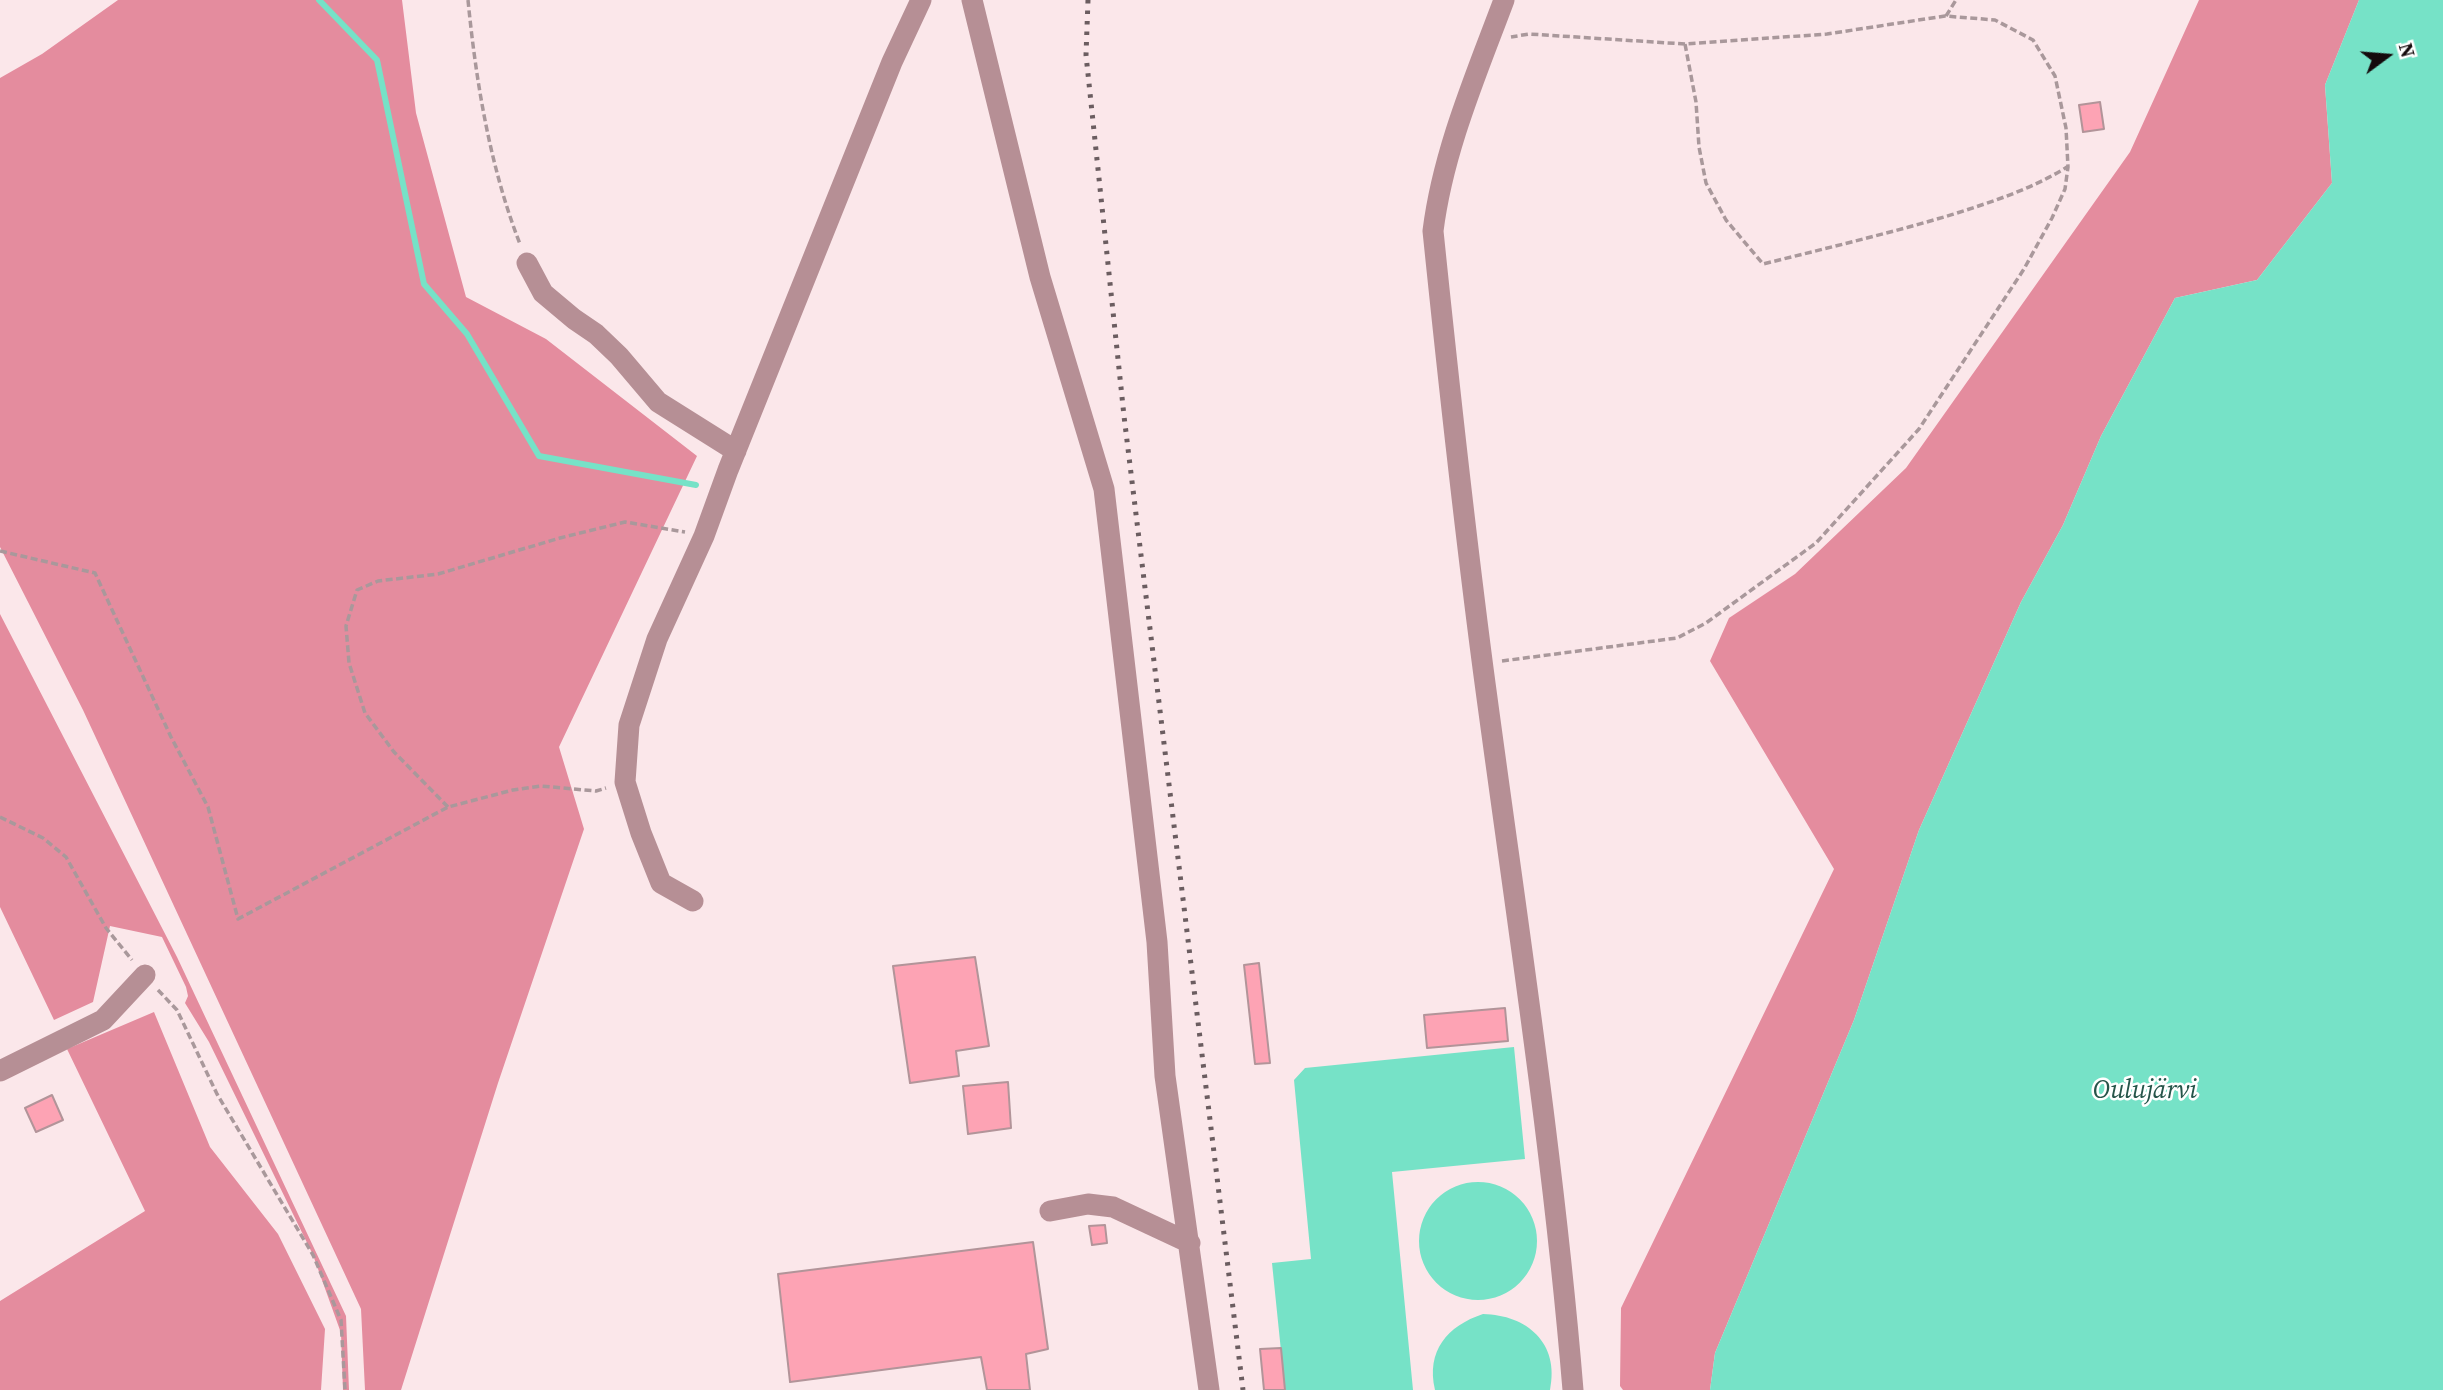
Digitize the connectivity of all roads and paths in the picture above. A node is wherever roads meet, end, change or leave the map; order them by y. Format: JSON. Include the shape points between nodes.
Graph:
{"nodes":[{"id":1,"x":468,"y":0,"type":"edge"},
{"id":2,"x":921,"y":0,"type":"edge"},
{"id":3,"x":972,"y":0,"type":"edge"},
{"id":4,"x":1504,"y":0,"type":"edge"},
{"id":5,"x":1956,"y":0,"type":"edge"},
{"id":6,"x":1945,"y":16,"type":"junction"},
{"id":7,"x":1489,"y":40,"type":"junction"},
{"id":8,"x":1685,"y":44,"type":"junction"},
{"id":9,"x":2068,"y":167,"type":"junction"},
{"id":10,"x":527,"y":263,"type":"joint"},
{"id":11,"x":736,"y":451,"type":"junction"},
{"id":12,"x":704,"y":536,"type":"junction"},
{"id":13,"x":0,"y":551,"type":"edge"},
{"id":14,"x":1483,"y":664,"type":"junction"},
{"id":15,"x":625,"y":782,"type":"junction"},
{"id":16,"x":448,"y":807,"type":"junction"},
{"id":17,"x":0,"y":817,"type":"edge"},
{"id":18,"x":693,"y":901,"type":"dead end"},
{"id":19,"x":145,"y":975,"type":"junction"},
{"id":20,"x":0,"y":1071,"type":"edge"},
{"id":21,"x":1050,"y":1211,"type":"dead end"},
{"id":22,"x":1190,"y":1242,"type":"junction"},
{"id":23,"x":345,"y":1390,"type":"edge"},
{"id":24,"x":1209,"y":1390,"type":"edge"},
{"id":25,"x":1573,"y":1390,"type":"edge"}],
"edges":[{"from":1,"to":10,"type":"path","via":[[504,203]]},
{"from":2,"to":11,"type":"street"},
{"from":3,"to":22,"type":"street","via":[[1040,277],[1104,489],[1157,942],[1165,1076]]},
{"from":4,"to":7,"type":"street"},
{"from":5,"to":6,"type":"path"},
{"from":6,"to":8,"type":"path","via":[[1827,33]]},
{"from":6,"to":9,"type":"path","via":[[1995,20],[2033,40],[2055,76],[2066,128]]},
{"from":7,"to":8,"type":"path","via":[[1529,34]]},
{"from":7,"to":14,"type":"street","via":[[1438,192],[1433,231]]},
{"from":8,"to":9,"type":"path","via":[[1706,183],[1726,220],[1763,264],[2000,199],[2041,184]]},
{"from":9,"to":14,"type":"path","via":[[2065,190],[2029,259],[1919,429],[1816,543],[1715,618],[1678,638]]},
{"from":10,"to":11,"type":"street","via":[[543,293],[611,349],[658,402]]},
{"from":11,"to":12,"type":"street"},
{"from":12,"to":15,"type":"street","via":[[657,639],[629,725]]},
{"from":12,"to":16,"type":"path","via":[[625,523],[438,574],[378,581],[357,590],[346,626],[349,663],[365,713],[394,752]]},
{"from":13,"to":16,"type":"path","via":[[95,573],[208,807],[239,919]]},
{"from":14,"to":25,"type":"street","via":[[1539,1078]]},
{"from":15,"to":16,"type":"path","via":[[596,791],[541,786]]},
{"from":15,"to":18,"type":"street","via":[[661,883]]},
{"from":17,"to":19,"type":"path","via":[[43,838],[66,857],[106,928]]},
{"from":19,"to":20,"type":"street","via":[[103,1020]]},
{"from":19,"to":23,"type":"path","via":[[177,1010],[217,1094],[313,1255],[341,1320]]},
{"from":21,"to":22,"type":"street","via":[[1088,1204],[1114,1207]]},
{"from":22,"to":24,"type":"street"}]}
